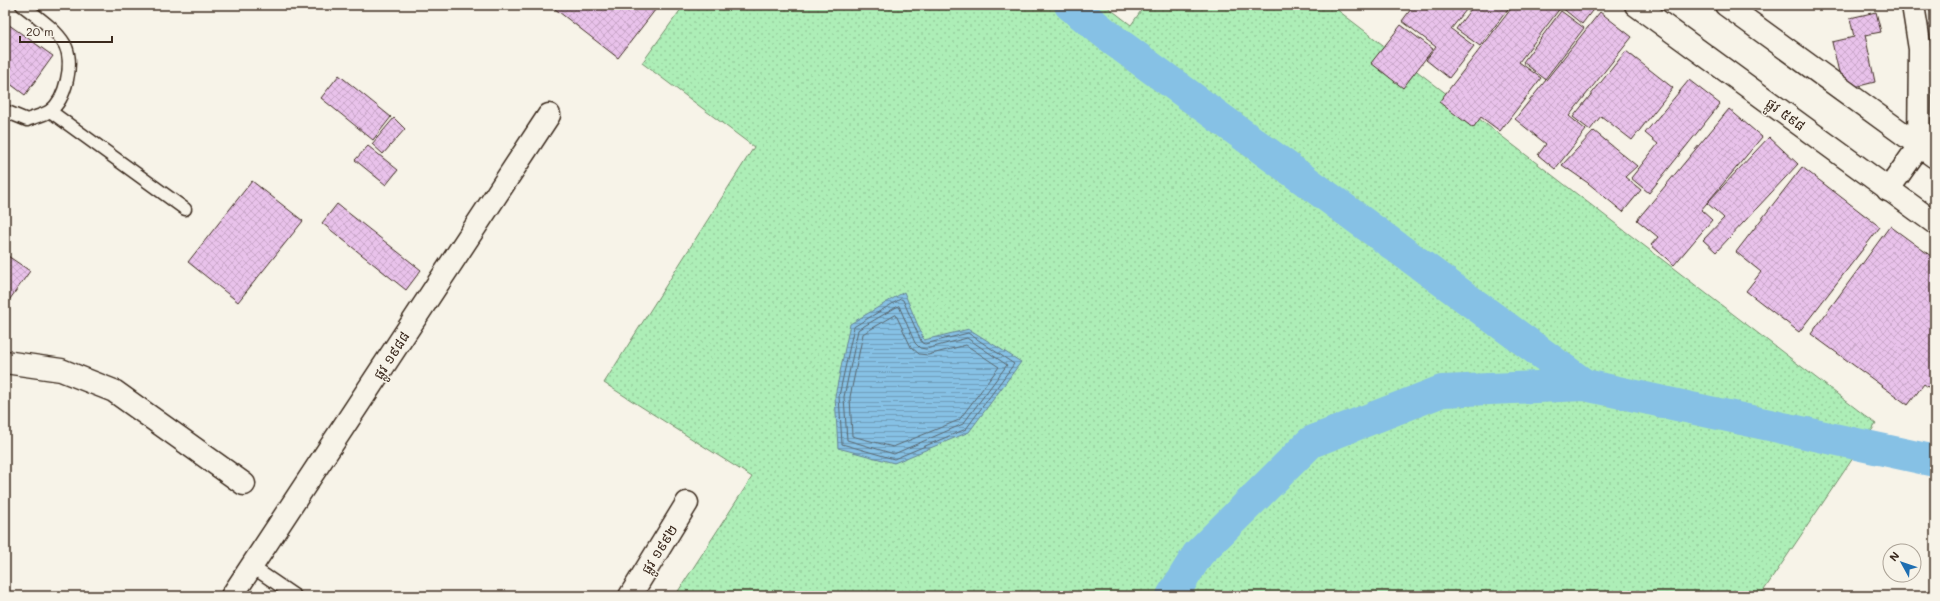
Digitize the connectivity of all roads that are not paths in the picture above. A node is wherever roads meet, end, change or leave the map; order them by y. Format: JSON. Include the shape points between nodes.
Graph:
{"nodes":[{"id":1,"x":22,"y":5,"type":"edge"},
{"id":2,"x":1636,"y":5,"type":"edge"},
{"id":3,"x":1726,"y":5,"type":"edge"},
{"id":4,"x":1913,"y":5,"type":"edge"},
{"id":5,"x":50,"y":110,"type":"junction"},
{"id":6,"x":5,"y":111,"type":"edge"},
{"id":7,"x":549,"y":114,"type":"dead end"},
{"id":8,"x":1930,"y":147,"type":"edge"},
{"id":9,"x":1888,"y":190,"type":"junction"},
{"id":10,"x":185,"y":209,"type":"dead end"},
{"id":11,"x":1935,"y":223,"type":"edge"},
{"id":12,"x":5,"y":362,"type":"edge"},
{"id":13,"x":244,"y":484,"type":"dead end"},
{"id":14,"x":688,"y":503,"type":"dead end"},
{"id":15,"x":251,"y":566,"type":"junction"},
{"id":16,"x":232,"y":596,"type":"edge"},
{"id":17,"x":295,"y":596,"type":"edge"},
{"id":18,"x":630,"y":596,"type":"edge"}],
"edges":[{"from":1,"to":5,"type":"lane","via":[[49,27],[65,45],[67,52],[69,75],[63,93]]},
{"from":2,"to":9,"type":"street","name":"ផ្លូវ ៥៩៨"},
{"from":3,"to":8,"type":"street"},
{"from":4,"to":8,"type":"street"},
{"from":5,"to":6,"type":"lane","via":[[27,120]]},
{"from":5,"to":10,"type":"lane"},
{"from":7,"to":15,"type":"street","name":"ផ្លូវ ១៩៨៨"},
{"from":8,"to":9,"type":"street"},
{"from":9,"to":11,"type":"street","name":"ផ្លូវ ៥៩៨"},
{"from":12,"to":13,"type":"street","via":[[61,370],[114,391]]},
{"from":14,"to":18,"type":"street","name":"ផ្លូវ ១៩៩២"},
{"from":15,"to":16,"type":"street","name":"ផ្លូវ ១៩៨៨"},
{"from":15,"to":17,"type":"lane"}]}
